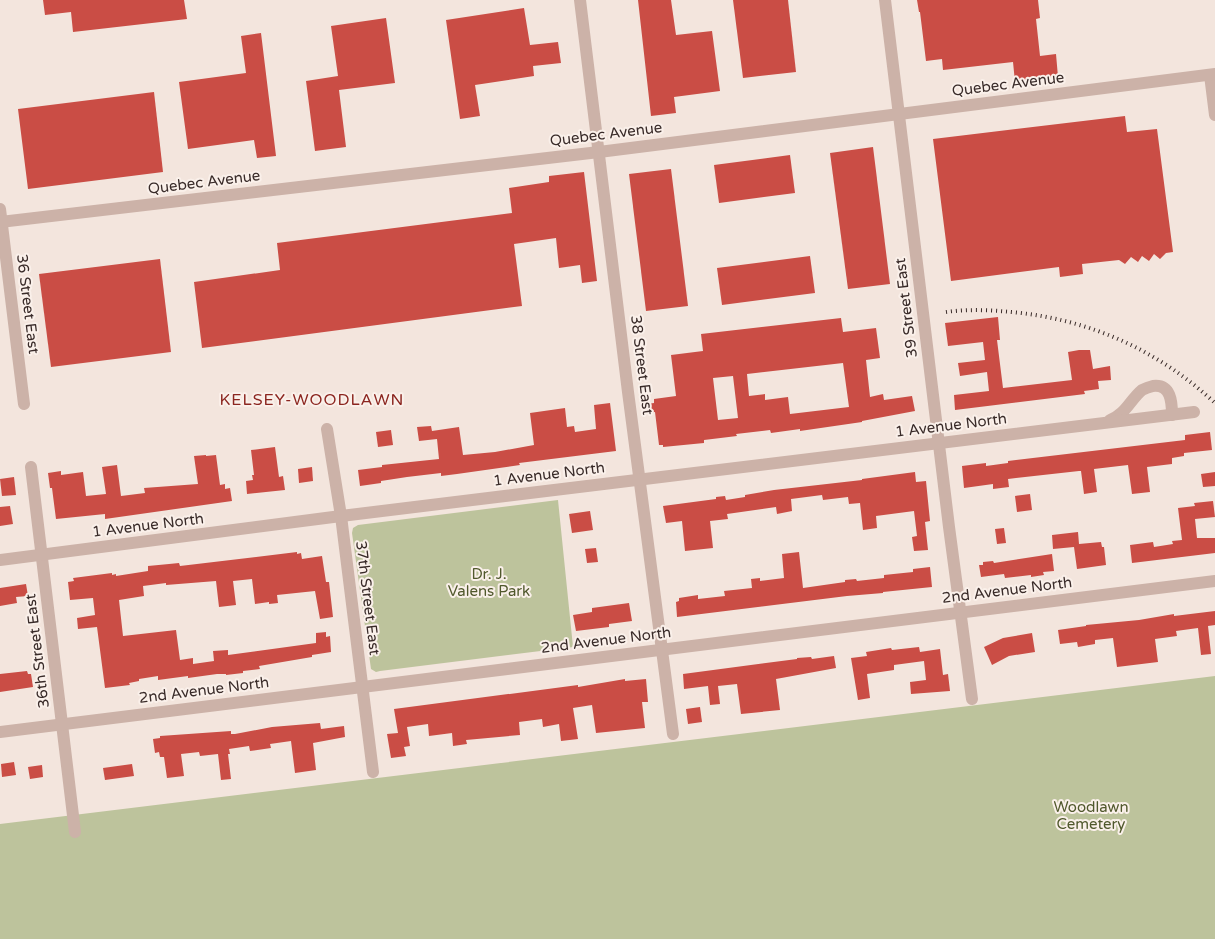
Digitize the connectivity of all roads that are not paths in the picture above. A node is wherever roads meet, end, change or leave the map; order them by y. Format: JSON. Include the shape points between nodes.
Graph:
{"nodes":[{"id":1,"x":580,"y":0,"type":"edge"},
{"id":2,"x":885,"y":0,"type":"edge"},
{"id":3,"x":1213,"y":74,"type":"edge"},
{"id":4,"x":899,"y":114,"type":"junction"},
{"id":5,"x":1215,"y":115,"type":"edge"},
{"id":6,"x":598,"y":152,"type":"junction"},
{"id":7,"x":0,"y":218,"type":"edge"},
{"id":8,"x":24,"y":404,"type":"dead end"},
{"id":9,"x":1194,"y":412,"type":"dead end"},
{"id":10,"x":1172,"y":415,"type":"junction"},
{"id":11,"x":1103,"y":422,"type":"junction"},
{"id":12,"x":327,"y":429,"type":"dead end"},
{"id":13,"x":939,"y":442,"type":"junction"},
{"id":14,"x":31,"y":467,"type":"dead end"},
{"id":15,"x":640,"y":479,"type":"junction"},
{"id":16,"x":341,"y":516,"type":"junction"},
{"id":17,"x":42,"y":555,"type":"junction"},
{"id":18,"x":0,"y":560,"type":"edge"},
{"id":19,"x":1215,"y":581,"type":"edge"},
{"id":20,"x":960,"y":612,"type":"junction"},
{"id":21,"x":662,"y":650,"type":"junction"},
{"id":22,"x":363,"y":686,"type":"junction"},
{"id":23,"x":972,"y":699,"type":"dead end"},
{"id":24,"x":62,"y":724,"type":"junction"},
{"id":25,"x":0,"y":732,"type":"edge"},
{"id":26,"x":673,"y":734,"type":"dead end"},
{"id":27,"x":373,"y":772,"type":"dead end"},
{"id":28,"x":75,"y":832,"type":"dead end"}],
"edges":[{"from":1,"to":6,"type":"street","name":"38 Street East"},
{"from":2,"to":4,"type":"street","name":"39 Street East"},
{"from":3,"to":4,"type":"street","name":"Quebec Avenue"},
{"from":3,"to":5,"type":"street"},
{"from":4,"to":6,"type":"street","name":"Quebec Avenue"},
{"from":4,"to":13,"type":"street","name":"39 Street East"},
{"from":6,"to":7,"type":"street","name":"Quebec Avenue"},
{"from":6,"to":15,"type":"street","name":"38 Street East"},
{"from":7,"to":8,"type":"street","name":"36 Street East"},
{"from":9,"to":10,"type":"street","name":"1 Avenue North"},
{"from":10,"to":11,"type":"street","name":"1 Avenue North"},
{"from":10,"to":11,"type":"street","name":"1 Avenue North","via":[[1168,392],[1157,386],[1143,390],[1116,418]]},
{"from":11,"to":13,"type":"street","name":"1 Avenue North"},
{"from":12,"to":16,"type":"street","name":"37th Street East"},
{"from":13,"to":15,"type":"street","name":"1 Avenue North"},
{"from":13,"to":20,"type":"street","name":"39 Street East"},
{"from":14,"to":17,"type":"street","name":"36th Street East"},
{"from":15,"to":16,"type":"street","name":"1 Avenue North"},
{"from":15,"to":21,"type":"street","name":"38 Street East"},
{"from":16,"to":17,"type":"street","name":"1 Avenue North"},
{"from":16,"to":22,"type":"street","name":"37th Street East"},
{"from":17,"to":18,"type":"street","name":"1 Avenue North"},
{"from":17,"to":24,"type":"street","name":"36th Street East"},
{"from":19,"to":20,"type":"street","name":"2nd Avenue North"},
{"from":20,"to":21,"type":"street","name":"2nd Avenue North"},
{"from":20,"to":23,"type":"street","name":"39 Street East"},
{"from":21,"to":22,"type":"street","name":"2nd Avenue North"},
{"from":21,"to":26,"type":"street","name":"38 Street East"},
{"from":22,"to":24,"type":"street","name":"2nd Avenue North"},
{"from":22,"to":27,"type":"street","name":"37th Street East"},
{"from":24,"to":25,"type":"street","name":"2nd Avenue North"},
{"from":24,"to":28,"type":"street","name":"36th Street East"}]}
